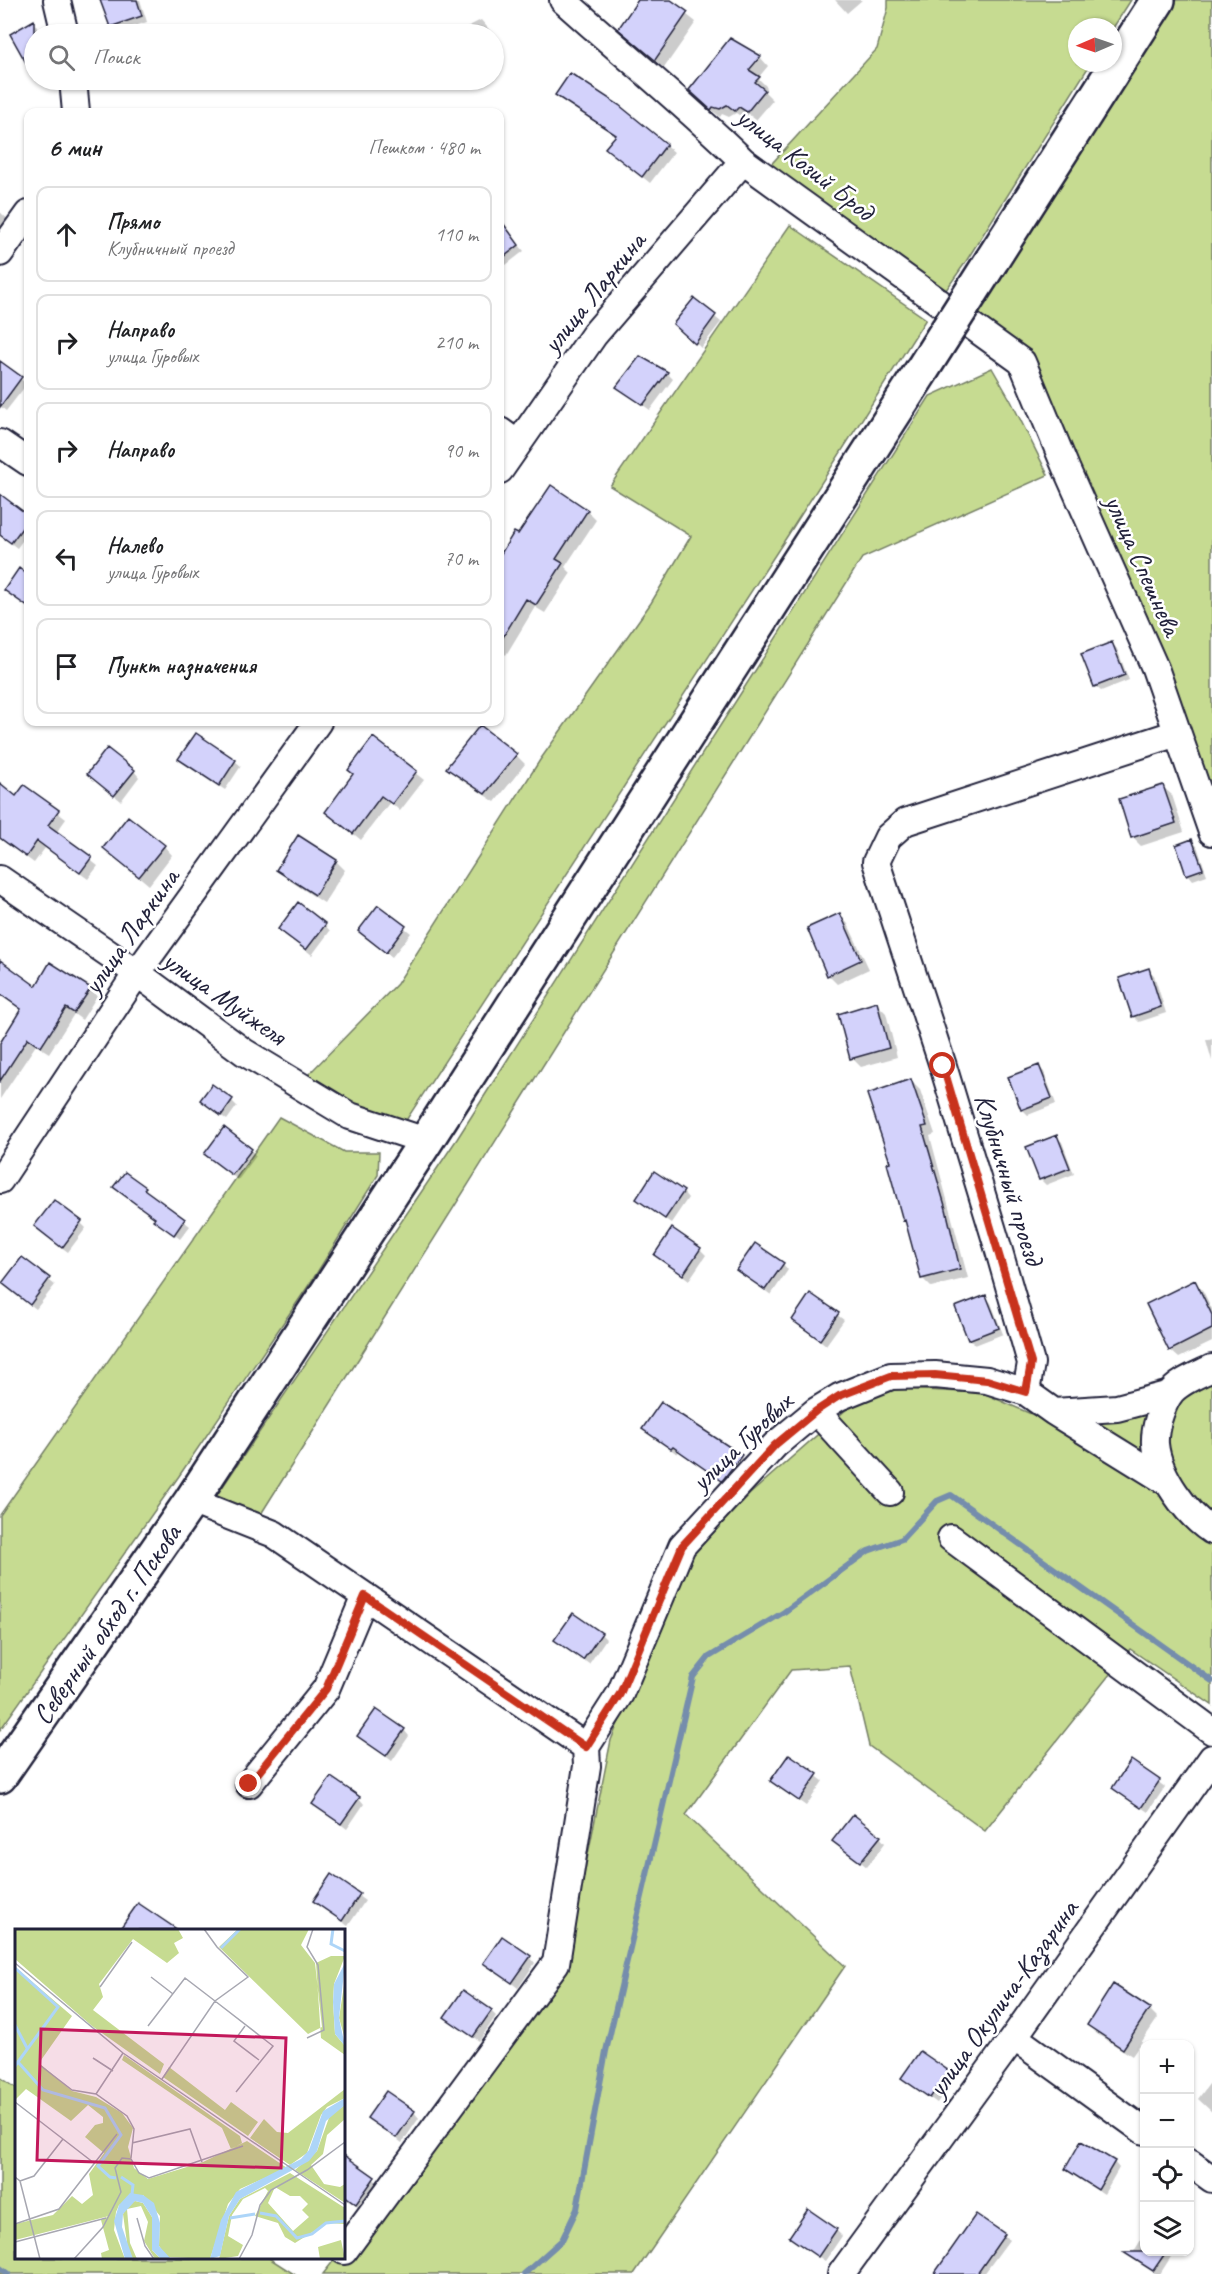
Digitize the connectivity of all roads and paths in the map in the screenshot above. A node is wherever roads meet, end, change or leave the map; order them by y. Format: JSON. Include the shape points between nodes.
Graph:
{"nodes":[{"id":1,"x":57,"y":0,"type":"edge"},
{"id":2,"x":563,"y":0,"type":"edge"},
{"id":3,"x":1154,"y":5,"type":"edge"},
{"id":4,"x":63,"y":24,"type":"edge"},
{"id":5,"x":74,"y":90,"type":"edge"},
{"id":6,"x":76,"y":108,"type":"edge"},
{"id":7,"x":743,"y":161,"type":"junction"},
{"id":8,"x":24,"y":220,"type":"edge"},
{"id":9,"x":0,"y":253,"type":"edge"},
{"id":10,"x":1022,"y":362,"type":"joint"},
{"id":11,"x":509,"y":438,"type":"edge"},
{"id":12,"x":0,"y":443,"type":"edge"},
{"id":13,"x":504,"y":456,"type":"edge"},
{"id":14,"x":24,"y":459,"type":"edge"},
{"id":15,"x":315,"y":726,"type":"edge"},
{"id":16,"x":1178,"y":734,"type":"junction"},
{"id":17,"x":1212,"y":832,"type":"edge"},
{"id":18,"x":0,"y":879,"type":"edge"},
{"id":19,"x":137,"y":973,"type":"junction"},
{"id":20,"x":426,"y":1141,"type":"junction"},
{"id":21,"x":0,"y":1180,"type":"edge"},
{"id":22,"x":1212,"y":1368,"type":"edge"},
{"id":23,"x":1026,"y":1392,"type":"junction"},
{"id":24,"x":1170,"y":1394,"type":"junction"},
{"id":25,"x":816,"y":1411,"type":"junction"},
{"id":26,"x":1054,"y":1412,"type":"junction"},
{"id":27,"x":1167,"y":1482,"type":"junction"},
{"id":28,"x":890,"y":1492,"type":"dead end"},
{"id":29,"x":191,"y":1501,"type":"junction"},
{"id":30,"x":1212,"y":1531,"type":"edge"},
{"id":31,"x":951,"y":1538,"type":"dead end"},
{"id":32,"x":365,"y":1596,"type":"junction"},
{"id":33,"x":1212,"y":1731,"type":"edge"},
{"id":34,"x":586,"y":1747,"type":"junction"},
{"id":35,"x":1212,"y":1758,"type":"edge"},
{"id":36,"x":0,"y":1776,"type":"edge"},
{"id":37,"x":249,"y":1784,"type":"dead end"},
{"id":38,"x":1014,"y":2037,"type":"junction"},
{"id":39,"x":1140,"y":2128,"type":"edge"},
{"id":40,"x":1194,"y":2166,"type":"edge"},
{"id":41,"x":1212,"y":2180,"type":"edge"},
{"id":42,"x":345,"y":2249,"type":"edge"},
{"id":43,"x":841,"y":2274,"type":"edge"}],
"edges":[{"from":1,"to":4,"type":"street"},
{"from":2,"to":7,"type":"street","name":"улица Козий Брод"},
{"from":3,"to":20,"type":"highway","name":"Северный обход г. Пскова","bridge":true},
{"from":5,"to":6,"type":"street"},
{"from":7,"to":10,"type":"street","name":"улица Козий Брод"},
{"from":7,"to":11,"type":"street","name":"улица Ларкина"},
{"from":8,"to":9,"type":"street"},
{"from":10,"to":16,"type":"street","name":"улица Спешнева","via":[[1155,668]]},
{"from":11,"to":13,"type":"street","name":"улица Ларкина"},
{"from":12,"to":14,"type":"street"},
{"from":15,"to":19,"type":"street","name":"улица Ларкина"},
{"from":16,"to":17,"type":"street","name":"улица Спешнева"},
{"from":16,"to":23,"type":"street","name":"Клубничный проезд","via":[[905,822],[888,837],[876,862],[943,1066],[1031,1363]]},
{"from":18,"to":19,"type":"street","name":"улица Муйжеля"},
{"from":19,"to":20,"type":"street","name":"улица Муйжеля","via":[[244,1052],[350,1116]]},
{"from":19,"to":21,"type":"street","name":"улица Ларкина"},
{"from":20,"to":29,"type":"highway","name":"Северный обход г. Пскова"},
{"from":22,"to":24,"type":"street"},
{"from":23,"to":25,"type":"street","name":"улица Гуровых","via":[[987,1380],[891,1376],[839,1396]]},
{"from":23,"to":26,"type":"street","name":"улица Гуровых"},
{"from":24,"to":26,"type":"street","via":[[1117,1408]]},
{"from":24,"to":27,"type":"street","via":[[1160,1415],[1155,1443]]},
{"from":25,"to":28,"type":"street"},
{"from":25,"to":34,"type":"street","name":"улица Гуровых","via":[[775,1445],[682,1546],[620,1694]]},
{"from":26,"to":27,"type":"street","name":"улица Гуровых"},
{"from":27,"to":30,"type":"street","via":[[1187,1509]]},
{"from":29,"to":32,"type":"street","via":[[274,1534]]},
{"from":29,"to":36,"type":"highway","name":"Северный обход г. Пскова"},
{"from":31,"to":33,"type":"street"},
{"from":32,"to":34,"type":"street"},
{"from":32,"to":37,"type":"street","via":[[326,1689]]},
{"from":34,"to":42,"type":"street","via":[[587,1766],[556,1963]]},
{"from":35,"to":38,"type":"street","name":"улица Окулича-Казарина"},
{"from":38,"to":39,"type":"street"},
{"from":38,"to":43,"type":"street","name":"улица Окулича-Казарина"},
{"from":40,"to":41,"type":"street"}]}
